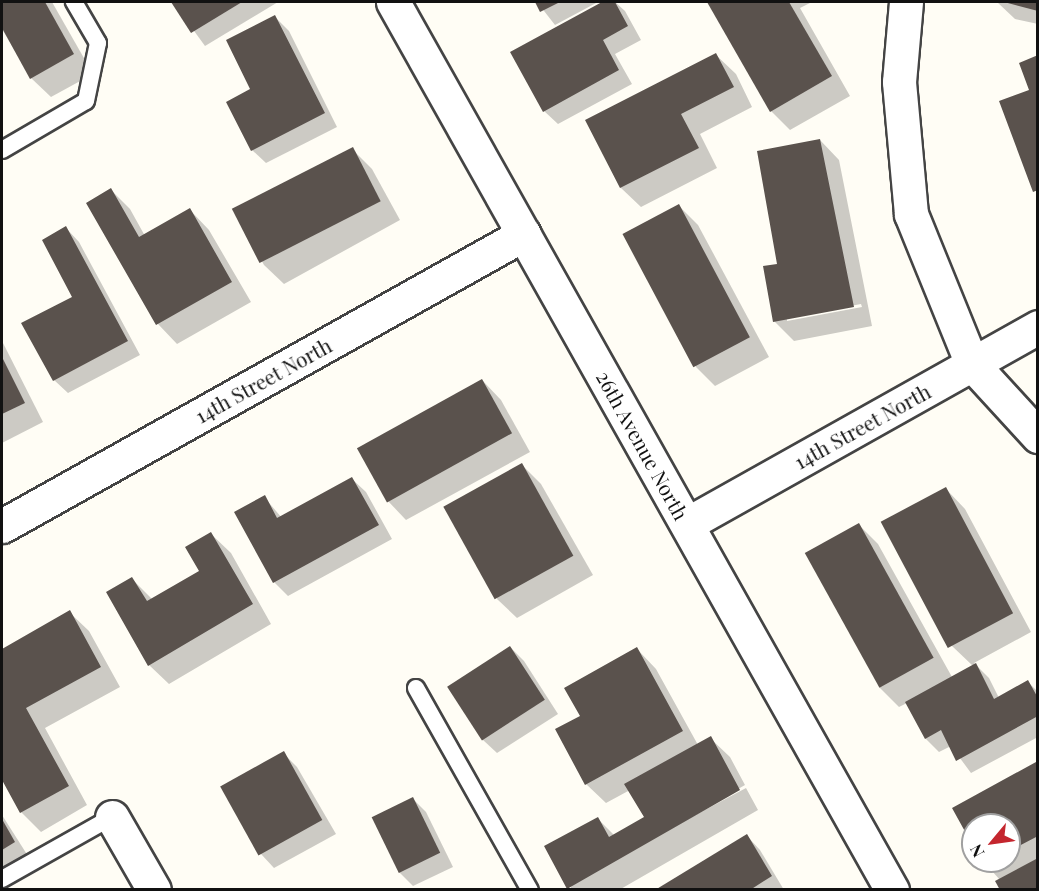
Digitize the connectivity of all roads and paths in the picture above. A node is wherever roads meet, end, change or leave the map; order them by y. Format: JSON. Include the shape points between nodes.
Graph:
{"nodes":[{"id":1,"x":74,"y":2,"type":"edge"},
{"id":2,"x":393,"y":2,"type":"edge"},
{"id":3,"x":906,"y":2,"type":"edge"},
{"id":4,"x":2,"y":150,"type":"edge"},
{"id":5,"x":524,"y":234,"type":"junction"},
{"id":6,"x":1038,"y":327,"type":"edge"},
{"id":7,"x":972,"y":364,"type":"junction"},
{"id":8,"x":1038,"y":436,"type":"edge"},
{"id":9,"x":687,"y":524,"type":"junction"},
{"id":10,"x":2,"y":526,"type":"edge"},
{"id":11,"x":416,"y":688,"type":"dead end"},
{"id":12,"x":112,"y":817,"type":"joint"},
{"id":13,"x":2,"y":879,"type":"edge"},
{"id":14,"x":153,"y":890,"type":"edge"},
{"id":15,"x":530,"y":890,"type":"edge"},
{"id":16,"x":892,"y":890,"type":"edge"}],
"edges":[{"from":1,"to":4,"type":"lane","via":[[98,43],[86,101]]},
{"from":2,"to":5,"type":"street","name":"26th Avenue North"},
{"from":3,"to":7,"type":"street","via":[[899,82],[911,214]]},
{"from":5,"to":9,"type":"street","name":"26th Avenue North"},
{"from":5,"to":10,"type":"street","name":"14th Street North"},
{"from":6,"to":7,"type":"street","name":"14th Street North"},
{"from":7,"to":8,"type":"street"},
{"from":7,"to":9,"type":"street","name":"14th Street North"},
{"from":9,"to":16,"type":"street","name":"26th Avenue North"},
{"from":11,"to":15,"type":"lane"},
{"from":12,"to":13,"type":"lane"},
{"from":12,"to":14,"type":"street"}]}
